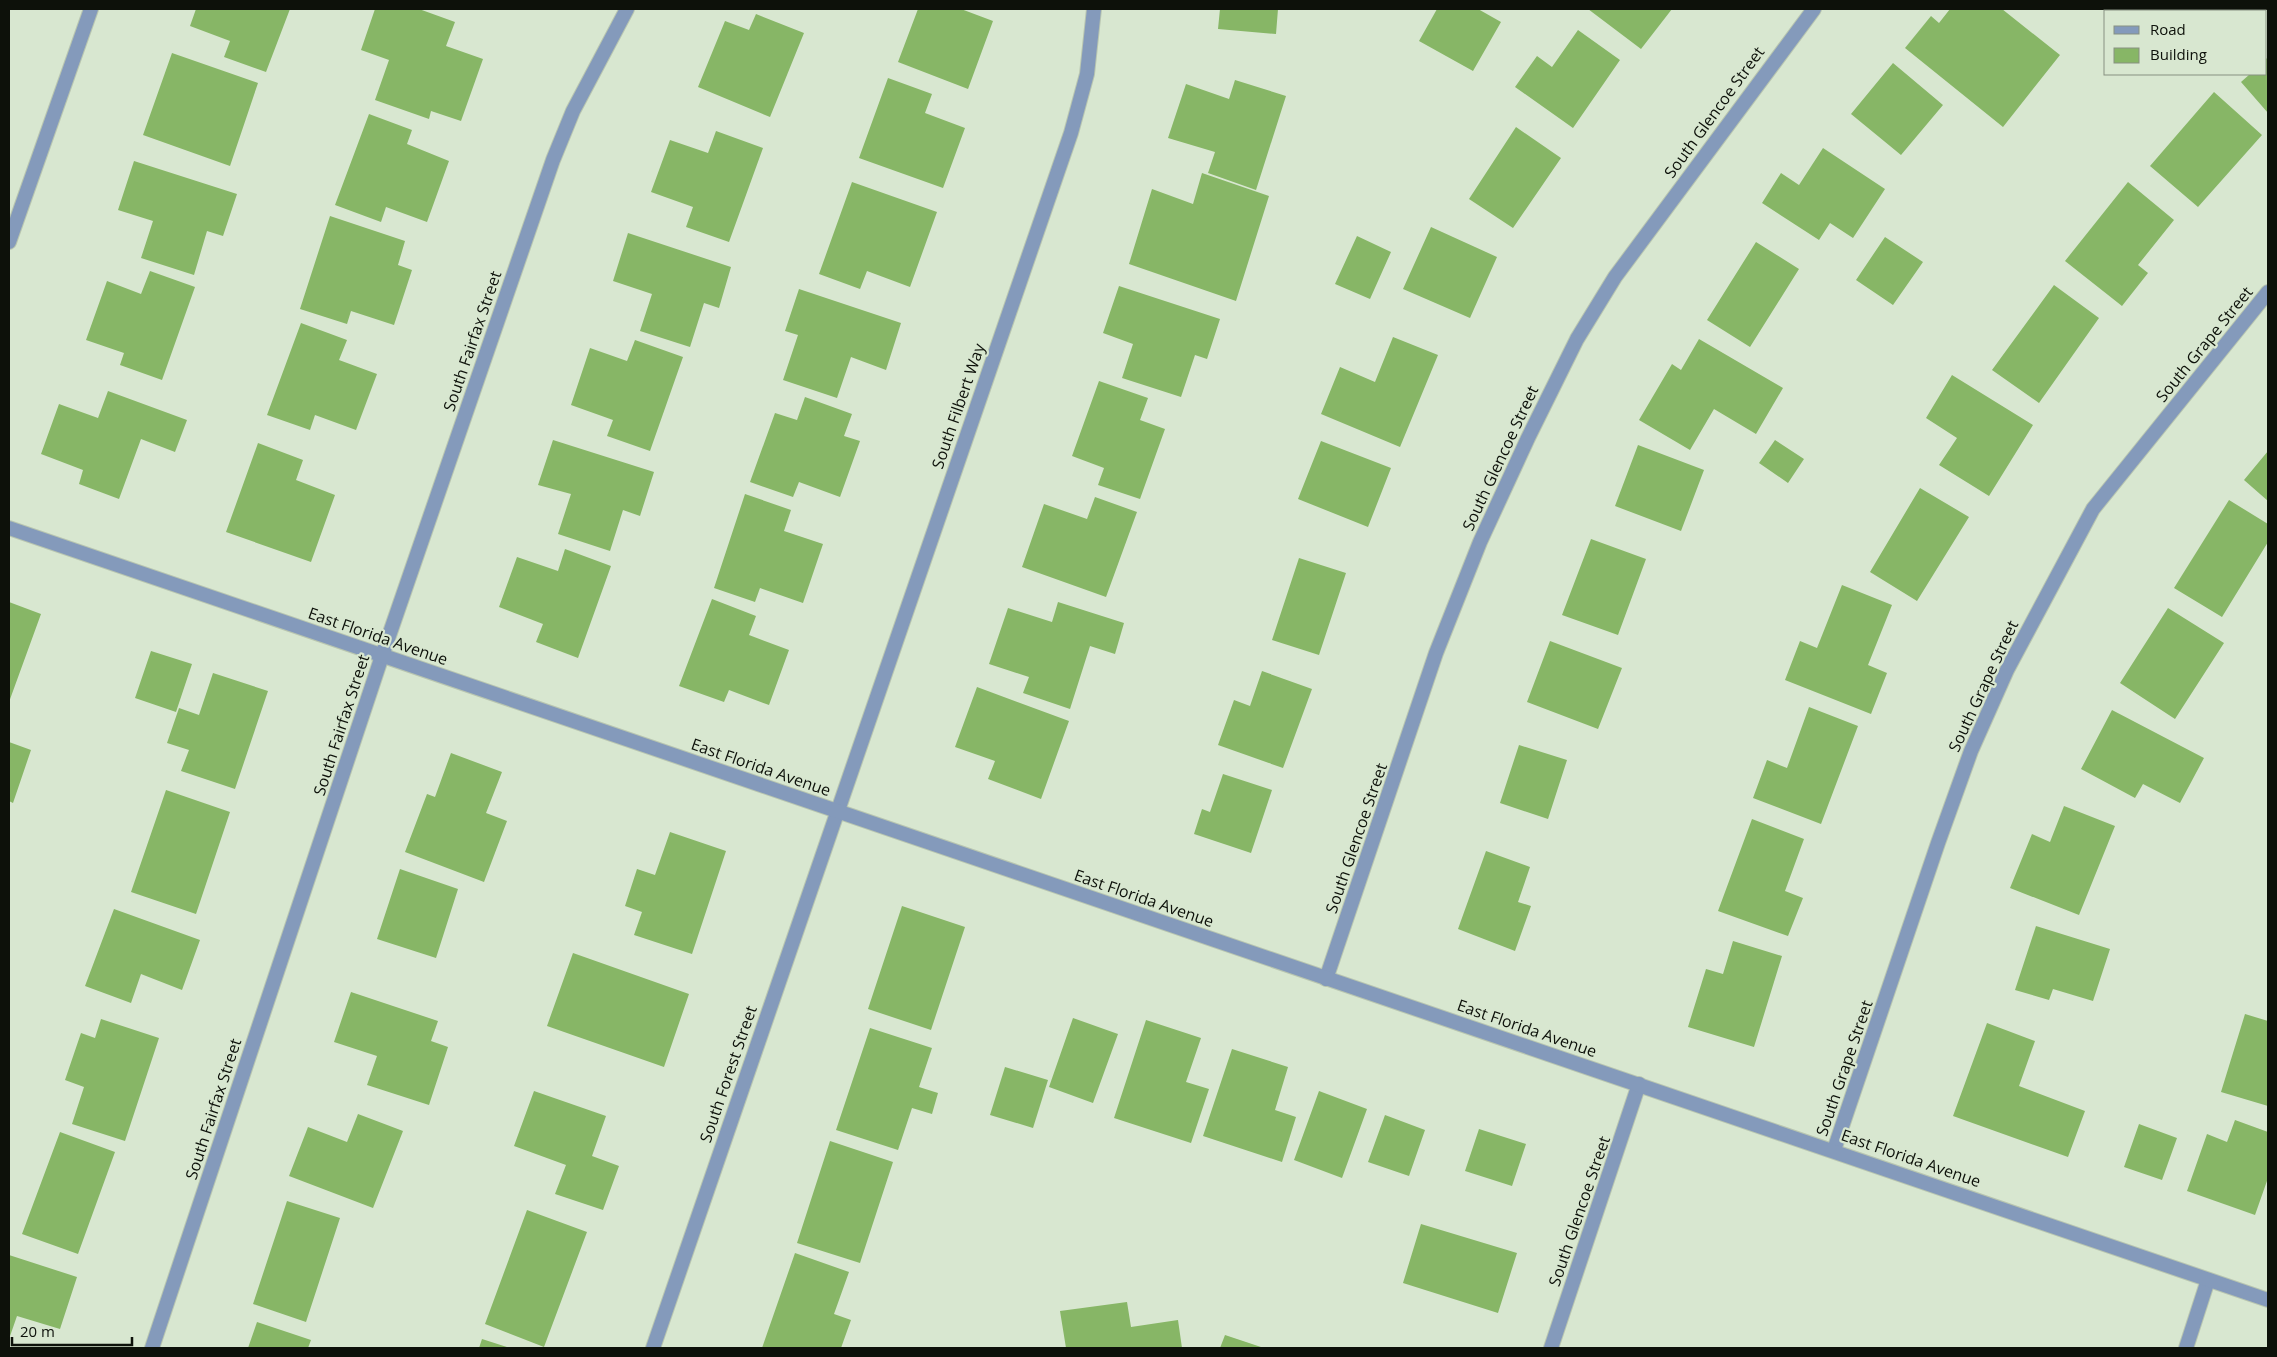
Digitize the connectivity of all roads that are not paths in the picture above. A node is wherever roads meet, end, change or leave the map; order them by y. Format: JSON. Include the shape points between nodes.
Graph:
{"nodes":[{"id":1,"x":91,"y":9,"type":"edge"},
{"id":2,"x":627,"y":9,"type":"edge"},
{"id":3,"x":1094,"y":9,"type":"edge"},
{"id":4,"x":1814,"y":9,"type":"edge"},
{"id":5,"x":9,"y":242,"type":"edge"},
{"id":6,"x":2268,"y":292,"type":"edge"},
{"id":7,"x":9,"y":528,"type":"edge"},
{"id":8,"x":382,"y":656,"type":"junction"},
{"id":9,"x":837,"y":811,"type":"junction"},
{"id":10,"x":1326,"y":979,"type":"junction"},
{"id":11,"x":1639,"y":1084,"type":"junction"},
{"id":12,"x":1834,"y":1150,"type":"junction"},
{"id":13,"x":2208,"y":1280,"type":"junction"},
{"id":14,"x":2268,"y":1300,"type":"edge"},
{"id":15,"x":152,"y":1348,"type":"edge"},
{"id":16,"x":653,"y":1348,"type":"edge"},
{"id":17,"x":1551,"y":1348,"type":"edge"},
{"id":18,"x":2186,"y":1348,"type":"edge"}],
"edges":[{"from":1,"to":5,"type":"street"},
{"from":2,"to":8,"type":"street","name":"South Fairfax Street","via":[[573,111],[553,160]]},
{"from":3,"to":9,"type":"street","name":"South Filbert Way","via":[[1087,74],[1071,132]]},
{"from":4,"to":10,"type":"street","name":"South Glencoe Street","via":[[1615,277],[1540,413],[1480,542],[1436,653]]},
{"from":6,"to":12,"type":"street","name":"South Grape Street","via":[[2093,509],[2007,670],[1971,751],[1941,834]]},
{"from":7,"to":8,"type":"street","name":"East Florida Avenue"},
{"from":8,"to":9,"type":"street","name":"East Florida Avenue"},
{"from":8,"to":15,"type":"street","name":"South Fairfax Street"},
{"from":9,"to":10,"type":"street","name":"East Florida Avenue"},
{"from":9,"to":16,"type":"street","name":"South Forest Street"},
{"from":10,"to":11,"type":"street","name":"East Florida Avenue"},
{"from":11,"to":12,"type":"street","name":"East Florida Avenue"},
{"from":11,"to":17,"type":"street","name":"South Glencoe Street"},
{"from":12,"to":13,"type":"street","name":"East Florida Avenue"},
{"from":13,"to":14,"type":"street","name":"East Florida Avenue"},
{"from":13,"to":18,"type":"street"}]}
